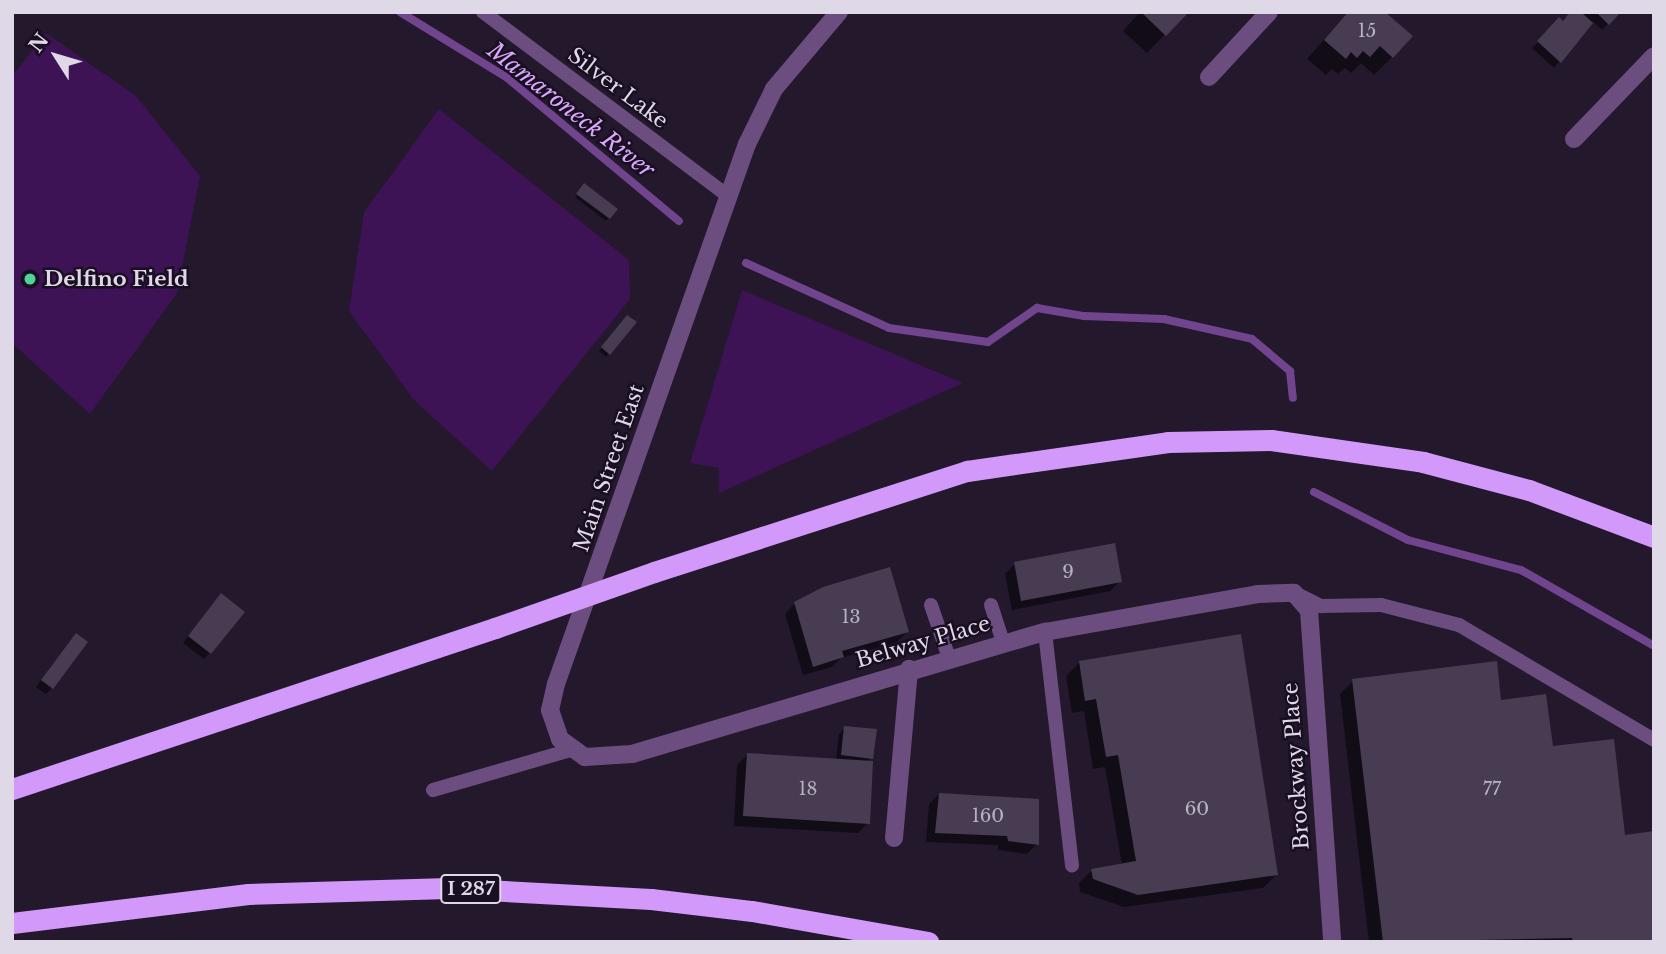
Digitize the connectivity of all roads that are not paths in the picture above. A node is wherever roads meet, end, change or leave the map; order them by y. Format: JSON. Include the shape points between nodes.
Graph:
{"nodes":[{"id":1,"x":483,"y":12,"type":"edge"},
{"id":2,"x":839,"y":12,"type":"edge"},
{"id":3,"x":1269,"y":12,"type":"edge"},
{"id":4,"x":1654,"y":56,"type":"edge"},
{"id":5,"x":1209,"y":77,"type":"dead end"},
{"id":6,"x":1574,"y":139,"type":"dead end"},
{"id":7,"x":728,"y":196,"type":"junction"},
{"id":8,"x":1602,"y":516,"type":"junction"},
{"id":9,"x":1654,"y":537,"type":"edge"},
{"id":10,"x":1654,"y":543,"type":"edge"},
{"id":11,"x":1654,"y":551,"type":"edge"},
{"id":12,"x":1294,"y":593,"type":"junction"},
{"id":13,"x":931,"y":604,"type":"dead end"},
{"id":14,"x":991,"y":606,"type":"dead end"},
{"id":15,"x":1045,"y":632,"type":"junction"},
{"id":16,"x":1003,"y":643,"type":"junction"},
{"id":17,"x":949,"y":658,"type":"junction"},
{"id":18,"x":909,"y":669,"type":"junction"},
{"id":19,"x":1654,"y":740,"type":"edge"},
{"id":20,"x":571,"y":750,"type":"junction"},
{"id":21,"x":12,"y":789,"type":"edge"},
{"id":22,"x":433,"y":790,"type":"dead end"},
{"id":23,"x":894,"y":838,"type":"dead end"},
{"id":24,"x":1072,"y":864,"type":"dead end"},
{"id":25,"x":12,"y":922,"type":"edge"},
{"id":26,"x":928,"y":942,"type":"edge"},
{"id":27,"x":1332,"y":942,"type":"edge"}],
"edges":[{"from":1,"to":7,"type":"lane","name":"Silver Lake"},
{"from":2,"to":7,"type":"street","name":"Main Street East","via":[[793,62],[762,109]]},
{"from":3,"to":5,"type":"street"},
{"from":4,"to":6,"type":"street"},
{"from":7,"to":20,"type":"street","name":"Main Street East","via":[[556,684],[550,710],[553,726]]},
{"from":8,"to":9,"type":"highway"},
{"from":8,"to":10,"type":"highway"},
{"from":8,"to":11,"type":"highway"},
{"from":8,"to":21,"type":"highway","bridge":true,"via":[[1471,473],[1375,453],[1271,440],[1156,443],[967,471]]},
{"from":12,"to":15,"type":"street","name":"Belway Place","via":[[1258,594]]},
{"from":12,"to":19,"type":"lane","via":[[1321,606],[1381,606],[1459,625]]},
{"from":12,"to":27,"type":"street","name":"Brockway Place","via":[[1309,610]]},
{"from":13,"to":17,"type":"lane"},
{"from":14,"to":16,"type":"lane"},
{"from":15,"to":16,"type":"street","name":"Belway Place"},
{"from":15,"to":24,"type":"lane"},
{"from":16,"to":17,"type":"street","name":"Belway Place"},
{"from":17,"to":18,"type":"street","name":"Belway Place"},
{"from":18,"to":20,"type":"street","name":"Belway Place","via":[[632,754],[585,757]]},
{"from":18,"to":23,"type":"street"},
{"from":20,"to":22,"type":"lane"},
{"from":25,"to":26,"type":"highway","number":"I 287","via":[[248,894],[448,888],[651,899],[752,911]]}]}
